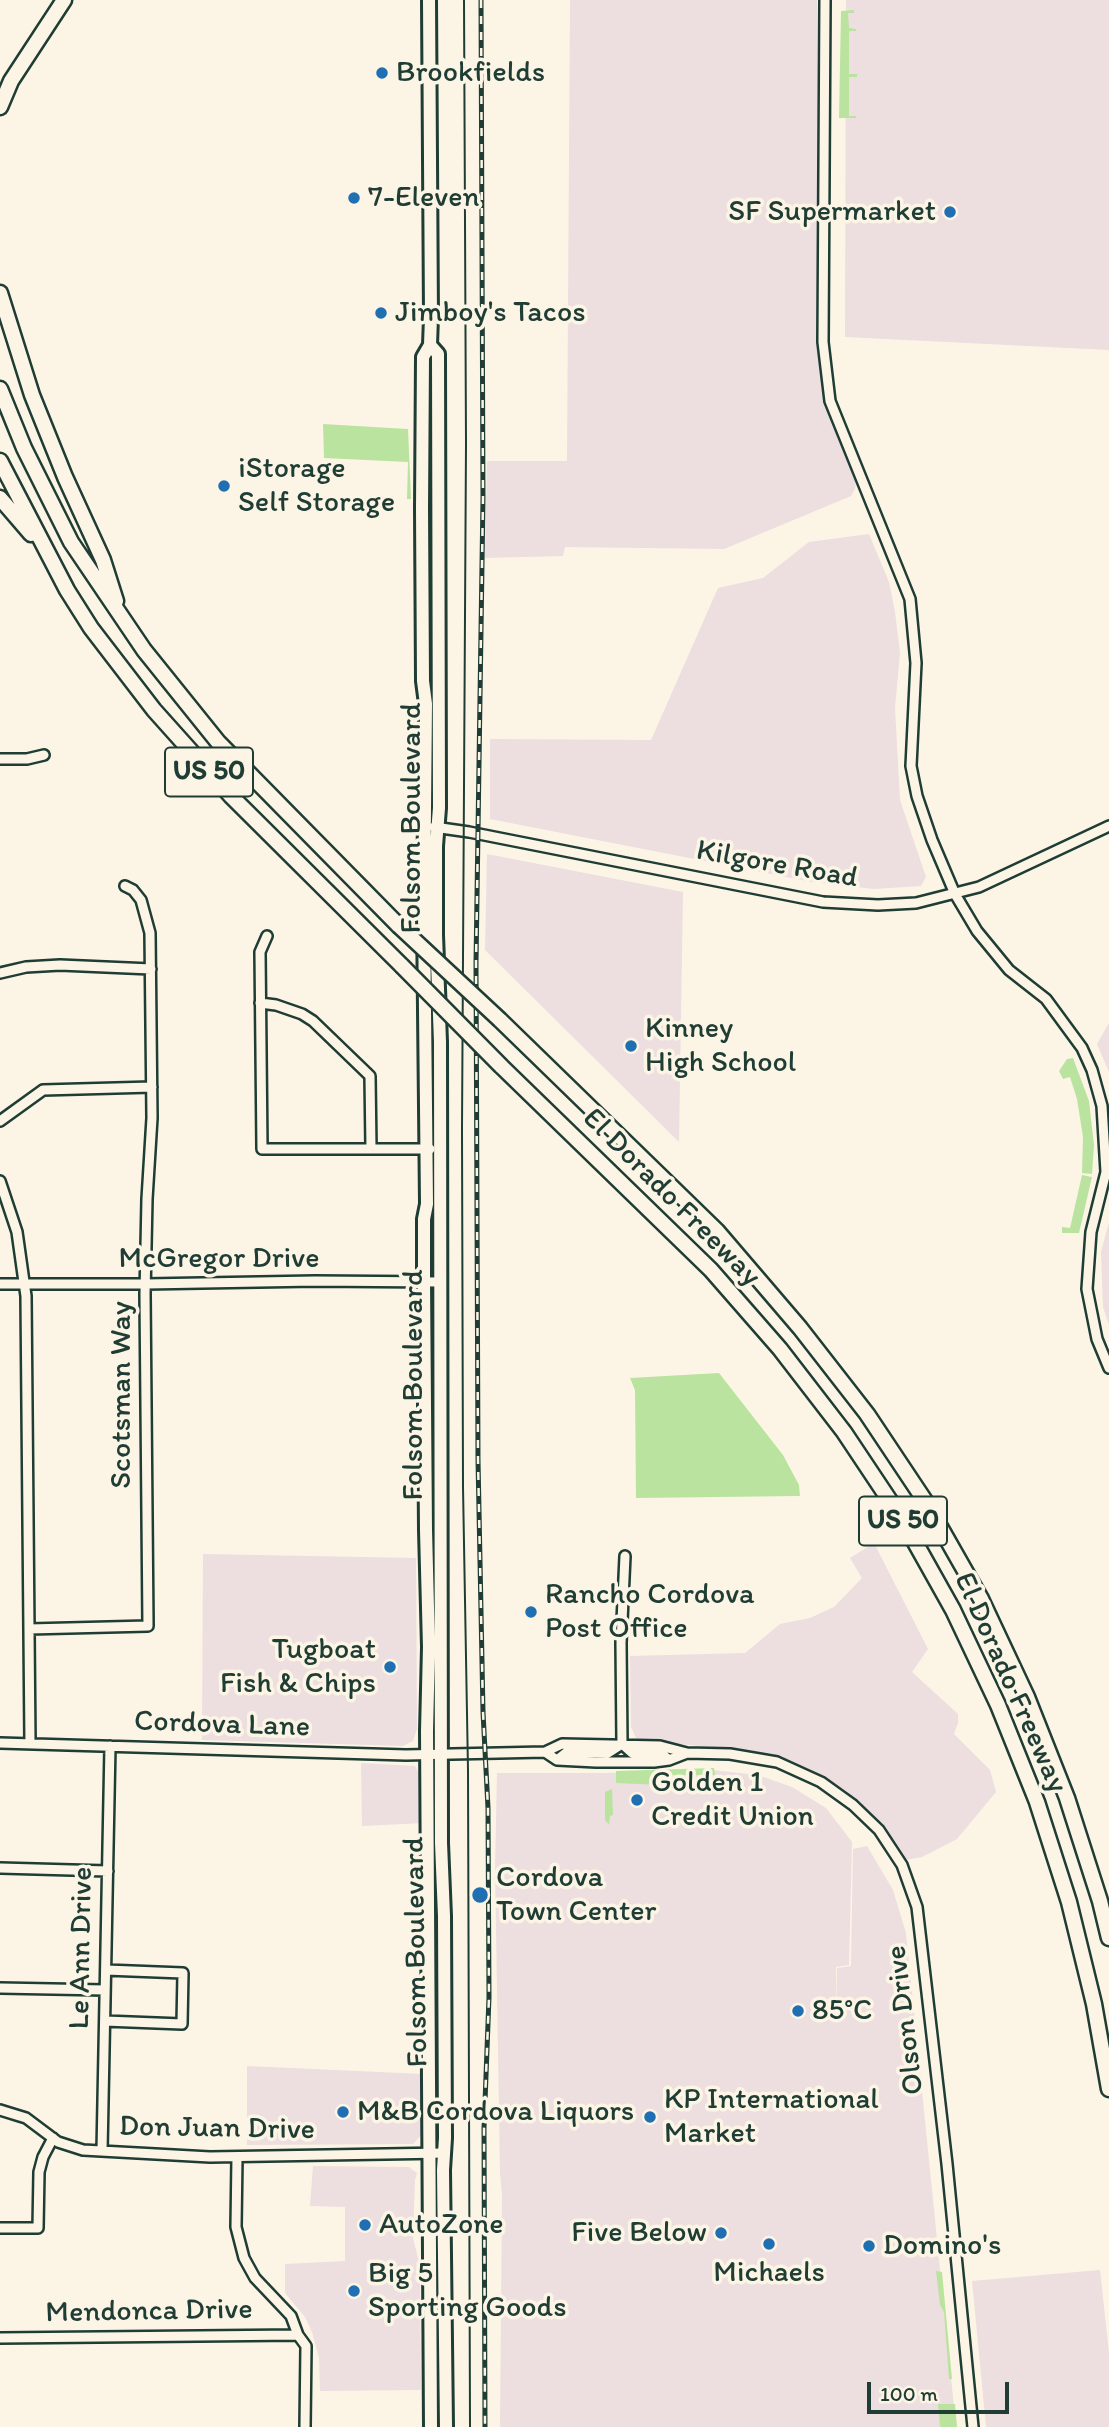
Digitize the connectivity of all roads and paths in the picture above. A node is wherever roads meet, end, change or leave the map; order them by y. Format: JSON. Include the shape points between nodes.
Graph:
{"nodes":[{"id":1,"x":64,"y":0,"type":"edge"},
{"id":2,"x":429,"y":0,"type":"edge"},
{"id":3,"x":825,"y":0,"type":"edge"},
{"id":4,"x":0,"y":107,"type":"edge"},
{"id":5,"x":0,"y":293,"type":"edge"},
{"id":6,"x":430,"y":345,"type":"junction"},
{"id":7,"x":0,"y":388,"type":"edge"},
{"id":8,"x":0,"y":461,"type":"edge"},
{"id":9,"x":0,"y":498,"type":"edge"},
{"id":10,"x":426,"y":530,"type":"junction"},
{"id":11,"x":46,"y":551,"type":"junction"},
{"id":12,"x":438,"y":568,"type":"junction"},
{"id":13,"x":122,"y":619,"type":"junction"},
{"id":14,"x":44,"y":755,"type":"dead end"},
{"id":15,"x":0,"y":759,"type":"edge"},
{"id":16,"x":1109,"y":826,"type":"edge"},
{"id":17,"x":431,"y":827,"type":"junction"},
{"id":18,"x":125,"y":886,"type":"dead end"},
{"id":19,"x":955,"y":894,"type":"junction"},
{"id":20,"x":267,"y":936,"type":"dead end"},
{"id":21,"x":151,"y":969,"type":"junction"},
{"id":22,"x":0,"y":973,"type":"edge"},
{"id":23,"x":260,"y":1003,"type":"junction"},
{"id":24,"x":152,"y":1087,"type":"junction"},
{"id":25,"x":0,"y":1121,"type":"edge"},
{"id":26,"x":371,"y":1149,"type":"junction"},
{"id":27,"x":432,"y":1149,"type":"junction"},
{"id":28,"x":0,"y":1181,"type":"edge"},
{"id":29,"x":424,"y":1282,"type":"junction"},
{"id":30,"x":439,"y":1282,"type":"junction"},
{"id":31,"x":0,"y":1284,"type":"edge"},
{"id":32,"x":25,"y":1284,"type":"junction"},
{"id":33,"x":146,"y":1284,"type":"junction"},
{"id":34,"x":1109,"y":1368,"type":"edge"},
{"id":35,"x":426,"y":1530,"type":"junction"},
{"id":36,"x":625,"y":1556,"type":"dead end"},
{"id":37,"x":441,"y":1583,"type":"junction"},
{"id":38,"x":29,"y":1629,"type":"junction"},
{"id":39,"x":0,"y":1743,"type":"edge"},
{"id":40,"x":30,"y":1744,"type":"junction"},
{"id":41,"x":622,"y":1744,"type":"junction"},
{"id":42,"x":110,"y":1746,"type":"junction"},
{"id":43,"x":545,"y":1752,"type":"junction"},
{"id":44,"x":427,"y":1753,"type":"junction"},
{"id":45,"x":442,"y":1753,"type":"junction"},
{"id":46,"x":687,"y":1753,"type":"junction"},
{"id":47,"x":556,"y":1760,"type":"junction"},
{"id":48,"x":669,"y":1760,"type":"junction"},
{"id":49,"x":0,"y":1868,"type":"edge"},
{"id":50,"x":108,"y":1871,"type":"junction"},
{"id":51,"x":1109,"y":1938,"type":"edge"},
{"id":52,"x":428,"y":1944,"type":"junction"},
{"id":53,"x":106,"y":1970,"type":"junction"},
{"id":54,"x":0,"y":1988,"type":"edge"},
{"id":55,"x":105,"y":1990,"type":"junction"},
{"id":56,"x":105,"y":2021,"type":"junction"},
{"id":57,"x":445,"y":2048,"type":"junction"},
{"id":58,"x":1109,"y":2089,"type":"edge"},
{"id":59,"x":0,"y":2110,"type":"edge"},
{"id":60,"x":53,"y":2138,"type":"junction"},
{"id":61,"x":102,"y":2151,"type":"junction"},
{"id":62,"x":443,"y":2153,"type":"junction"},
{"id":63,"x":429,"y":2154,"type":"junction"},
{"id":64,"x":237,"y":2157,"type":"junction"},
{"id":65,"x":0,"y":2228,"type":"edge"},
{"id":66,"x":298,"y":2335,"type":"junction"},
{"id":67,"x":0,"y":2337,"type":"edge"},
{"id":68,"x":305,"y":2427,"type":"edge"},
{"id":69,"x":432,"y":2427,"type":"edge"},
{"id":70,"x":446,"y":2427,"type":"edge"},
{"id":71,"x":973,"y":2427,"type":"edge"}],
"edges":[{"from":1,"to":4,"type":"highway","via":[[11,81]]},
{"from":2,"to":6,"type":"main road","name":"Folsom Boulevard"},
{"from":3,"to":19,"type":"street","via":[[823,342],[830,401],[910,599],[916,663],[911,766],[924,820]]},
{"from":5,"to":13,"type":"highway","via":[[33,394],[103,561]]},
{"from":6,"to":10,"type":"main road","name":"Folsom Boulevard","via":[[423,357],[422,509],[429,516]]},
{"from":6,"to":12,"type":"main road","name":"Folsom Boulevard","via":[[438,355]]},
{"from":7,"to":13,"type":"highway","name":"El Dorado Freeway","number":"US 50","via":[[71,542]]},
{"from":8,"to":11,"type":"highway","name":"El Dorado Freeway","number":"US 50"},
{"from":9,"to":11,"type":"highway"},
{"from":10,"to":12,"type":"main road","via":[[430,555]]},
{"from":10,"to":17,"type":"main road","name":"Folsom Boulevard","via":[[423,681]]},
{"from":11,"to":58,"type":"highway","name":"El Dorado Freeway","number":"US 50","bridge":true,"via":[[91,628],[154,710],[222,787],[711,1270],[844,1432],[902,1519],[999,1705],[1069,1902]]},
{"from":12,"to":17,"type":"main road","name":"Folsom Boulevard"},
{"from":13,"to":51,"type":"highway","name":"El Dorado Freeway","number":"US 50","bridge":true,"via":[[218,742],[399,926],[717,1231],[874,1425],[927,1504],[974,1587],[1027,1697],[1067,1798]]},
{"from":14,"to":15,"type":"street"},
{"from":16,"to":19,"type":"street","name":"Kilgore Road"},
{"from":17,"to":19,"type":"street","name":"Kilgore Road","via":[[842,904],[916,903]]},
{"from":17,"to":27,"type":"main road","name":"Folsom Boulevard"},
{"from":18,"to":21,"type":"street","name":"Scotsman Way","via":[[138,894],[146,913]]},
{"from":19,"to":34,"type":"street","via":[[1009,970],[1064,1020],[1092,1070],[1102,1106],[1106,1172],[1091,1232],[1087,1289],[1097,1339]]},
{"from":20,"to":23,"type":"street","via":[[260,952]]},
{"from":21,"to":22,"type":"street","via":[[60,965]]},
{"from":21,"to":24,"type":"street","name":"Scotsman Way"},
{"from":23,"to":26,"type":"street","via":[[276,1004],[313,1021],[370,1076]]},
{"from":23,"to":26,"type":"street","via":[[262,1149]]},
{"from":24,"to":25,"type":"street","via":[[43,1090]]},
{"from":24,"to":33,"type":"street","name":"Scotsman Way"},
{"from":26,"to":27,"type":"street"},
{"from":27,"to":29,"type":"main road","name":"Folsom Boulevard"},
{"from":27,"to":30,"type":"main road","name":"Folsom Boulevard"},
{"from":28,"to":32,"type":"street","via":[[17,1232]]},
{"from":29,"to":30,"type":"street","name":"McGregor Drive"},
{"from":29,"to":33,"type":"street","name":"McGregor Drive"},
{"from":29,"to":35,"type":"main road","name":"Folsom Boulevard"},
{"from":30,"to":37,"type":"main road","name":"Folsom Boulevard"},
{"from":31,"to":32,"type":"street","name":"McGregor Drive"},
{"from":32,"to":33,"type":"street","name":"McGregor Drive"},
{"from":32,"to":38,"type":"street"},
{"from":33,"to":38,"type":"street","name":"Scotsman Way","via":[[148,1626]]},
{"from":35,"to":37,"type":"main road","via":[[433,1536],[435,1572]]},
{"from":35,"to":44,"type":"main road","name":"Folsom Boulevard"},
{"from":36,"to":41,"type":"street"},
{"from":37,"to":45,"type":"main road","name":"Folsom Boulevard"},
{"from":38,"to":40,"type":"street"},
{"from":39,"to":40,"type":"street","name":"Cordova Lane"},
{"from":40,"to":42,"type":"street","name":"Cordova Lane"},
{"from":41,"to":43,"type":"street","name":"Olson Drive","via":[[562,1744]]},
{"from":41,"to":46,"type":"street","name":"Olson Drive"},
{"from":41,"to":47,"type":"street","via":[[614,1752],[567,1752]]},
{"from":41,"to":48,"type":"street","via":[[632,1753],[662,1755]]},
{"from":42,"to":44,"type":"street","name":"Cordova Lane"},
{"from":42,"to":50,"type":"street","name":"Le Ann Drive"},
{"from":43,"to":45,"type":"street","name":"Olson Drive"},
{"from":43,"to":47,"type":"street"},
{"from":44,"to":45,"type":"street","name":"Cordova Lane"},
{"from":44,"to":52,"type":"main road","name":"Folsom Boulevard"},
{"from":45,"to":57,"type":"main road","name":"Folsom Boulevard"},
{"from":46,"to":48,"type":"street","name":"Olson Drive"},
{"from":46,"to":71,"type":"street","name":"Olson Drive","via":[[777,1762],[821,1782],[879,1830],[902,1864],[917,1907]]},
{"from":47,"to":48,"type":"street","name":"Olson Drive"},
{"from":49,"to":50,"type":"street"},
{"from":50,"to":53,"type":"street","name":"Le Ann Drive"},
{"from":52,"to":57,"type":"main road","via":[[437,1959],[437,2041]]},
{"from":52,"to":63,"type":"main road","name":"Folsom Boulevard"},
{"from":53,"to":55,"type":"street","name":"Le Ann Drive"},
{"from":53,"to":56,"type":"street","via":[[183,1973],[182,2024]]},
{"from":54,"to":55,"type":"street"},
{"from":55,"to":56,"type":"street","name":"Le Ann Drive"},
{"from":56,"to":61,"type":"street","name":"Le Ann Drive"},
{"from":57,"to":62,"type":"main road","name":"Folsom Boulevard"},
{"from":59,"to":60,"type":"street","name":"Don Juan Drive","via":[[26,2118]]},
{"from":60,"to":61,"type":"street","name":"Don Juan Drive","via":[[70,2147]]},
{"from":60,"to":65,"type":"street","via":[[39,2172],[38,2228]]},
{"from":61,"to":64,"type":"street","name":"Don Juan Drive"},
{"from":62,"to":63,"type":"street","name":"Don Juan Drive"},
{"from":62,"to":70,"type":"main road","name":"Folsom Boulevard"},
{"from":63,"to":64,"type":"street","name":"Don Juan Drive"},
{"from":63,"to":69,"type":"main road","name":"Folsom Boulevard"},
{"from":64,"to":66,"type":"street","via":[[234,2204],[239,2243],[255,2278],[282,2304]]},
{"from":66,"to":67,"type":"street","name":"Mendonca Drive"},
{"from":66,"to":68,"type":"street","via":[[306,2346]]}]}
